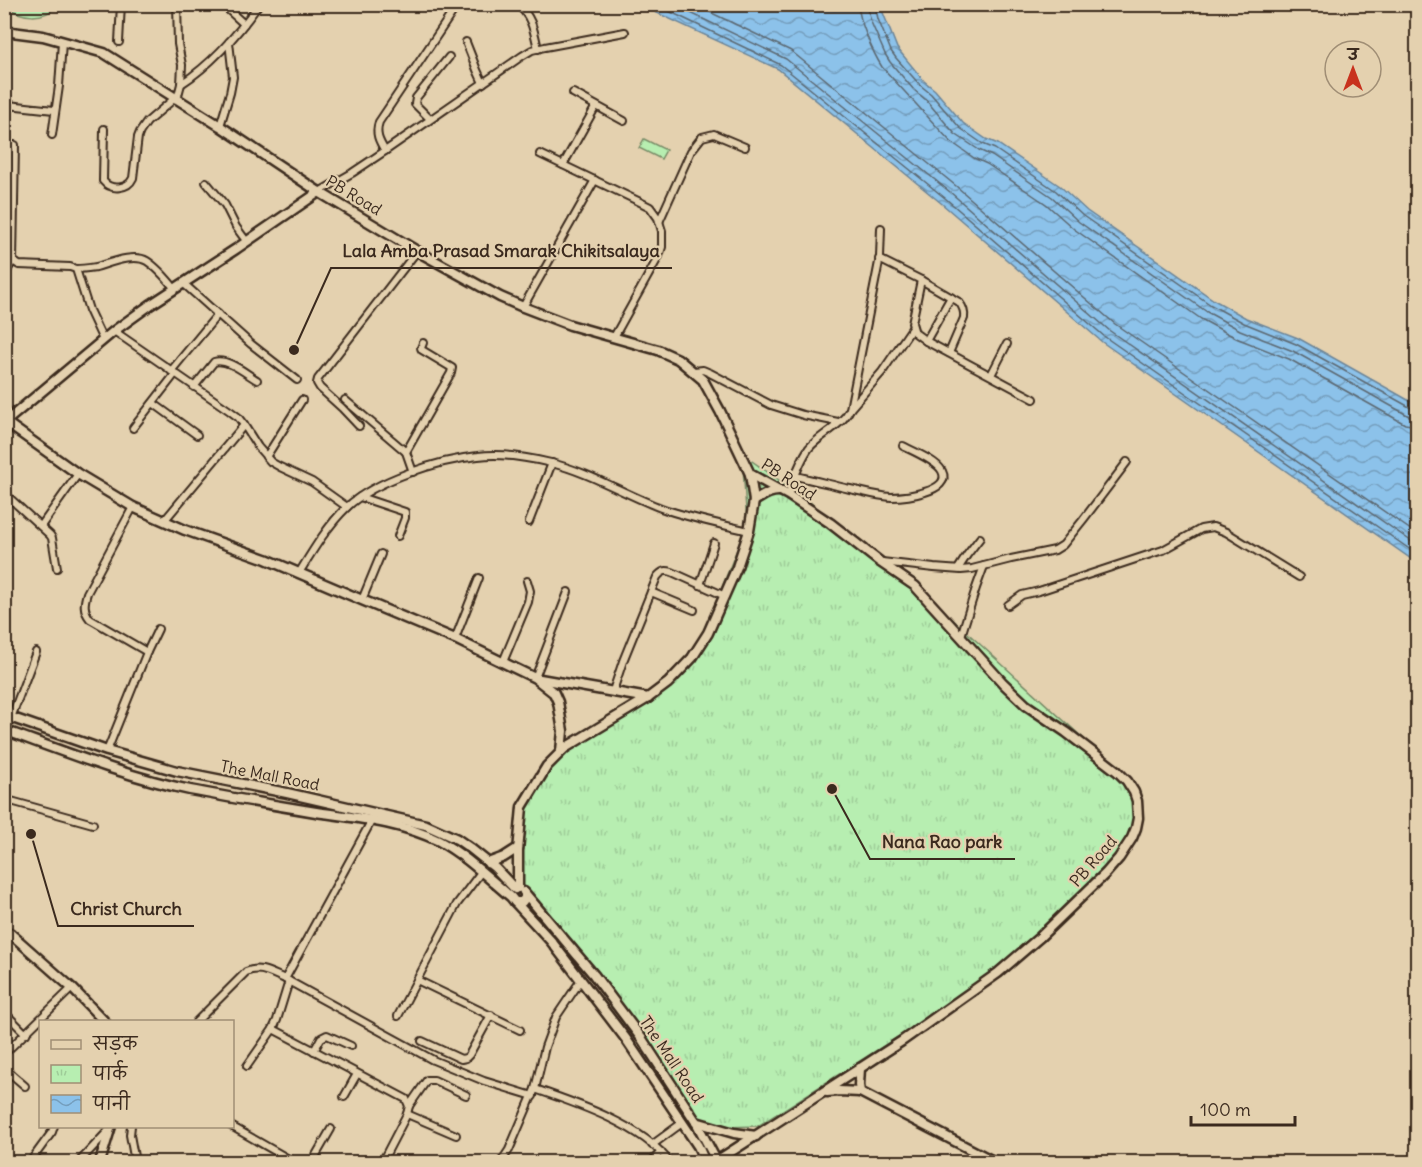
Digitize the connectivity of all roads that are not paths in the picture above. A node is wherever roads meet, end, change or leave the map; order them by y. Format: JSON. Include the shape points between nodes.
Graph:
{"nodes":[{"id":1,"x":121,"y":4,"type":"edge"},
{"id":2,"x":177,"y":4,"type":"edge"},
{"id":3,"x":222,"y":4,"type":"edge"},
{"id":4,"x":259,"y":4,"type":"edge"},
{"id":5,"x":458,"y":4,"type":"edge"},
{"id":6,"x":517,"y":4,"type":"edge"},
{"id":7,"x":244,"y":24,"type":"junction"},
{"id":8,"x":4,"y":32,"type":"edge"},
{"id":9,"x":625,"y":32,"type":"dead end"},
{"id":10,"x":62,"y":42,"type":"junction"},
{"id":11,"x":119,"y":42,"type":"dead end"},
{"id":12,"x":229,"y":42,"type":"junction"},
{"id":13,"x":466,"y":42,"type":"dead end"},
{"id":14,"x":538,"y":49,"type":"junction"},
{"id":15,"x":449,"y":57,"type":"dead end"},
{"id":16,"x":483,"y":83,"type":"junction"},
{"id":17,"x":181,"y":84,"type":"junction"},
{"id":18,"x":573,"y":93,"type":"dead end"},
{"id":19,"x":176,"y":99,"type":"junction"},
{"id":20,"x":4,"y":103,"type":"edge"},
{"id":21,"x":596,"y":106,"type":"junction"},
{"id":22,"x":54,"y":110,"type":"junction"},
{"id":23,"x":430,"y":119,"type":"junction"},
{"id":24,"x":624,"y":121,"type":"dead end"},
{"id":25,"x":220,"y":126,"type":"junction"},
{"id":26,"x":104,"y":129,"type":"dead end"},
{"id":27,"x":51,"y":135,"type":"dead end"},
{"id":28,"x":15,"y":145,"type":"dead end"},
{"id":29,"x":745,"y":147,"type":"dead end"},
{"id":30,"x":385,"y":151,"type":"junction"},
{"id":31,"x":540,"y":154,"type":"dead end"},
{"id":32,"x":563,"y":165,"type":"junction"},
{"id":33,"x":595,"y":180,"type":"junction"},
{"id":34,"x":206,"y":183,"type":"dead end"},
{"id":35,"x":319,"y":192,"type":"junction"},
{"id":36,"x":659,"y":222,"type":"junction"},
{"id":37,"x":881,"y":228,"type":"dead end"},
{"id":38,"x":247,"y":242,"type":"junction"},
{"id":39,"x":417,"y":251,"type":"junction"},
{"id":40,"x":879,"y":259,"type":"junction"},
{"id":41,"x":13,"y":261,"type":"junction"},
{"id":42,"x":76,"y":269,"type":"junction"},
{"id":43,"x":4,"y":275,"type":"edge"},
{"id":44,"x":921,"y":280,"type":"junction"},
{"id":45,"x":183,"y":283,"type":"junction"},
{"id":46,"x":175,"y":289,"type":"junction"},
{"id":47,"x":951,"y":297,"type":"junction"},
{"id":48,"x":523,"y":307,"type":"junction"},
{"id":49,"x":218,"y":314,"type":"junction"},
{"id":50,"x":912,"y":328,"type":"junction"},
{"id":51,"x":114,"y":331,"type":"junction"},
{"id":52,"x":614,"y":337,"type":"junction"},
{"id":53,"x":103,"y":340,"type":"junction"},
{"id":54,"x":926,"y":341,"type":"junction"},
{"id":55,"x":423,"y":343,"type":"dead end"},
{"id":56,"x":1007,"y":344,"type":"dead end"},
{"id":57,"x":950,"y":353,"type":"junction"},
{"id":58,"x":694,"y":371,"type":"junction"},
{"id":59,"x":173,"y":372,"type":"junction"},
{"id":60,"x":991,"y":375,"type":"junction"},
{"id":61,"x":257,"y":380,"type":"dead end"},
{"id":62,"x":297,"y":380,"type":"dead end"},
{"id":63,"x":194,"y":387,"type":"junction"},
{"id":64,"x":1034,"y":399,"type":"dead end"},
{"id":65,"x":302,"y":400,"type":"dead end"},
{"id":66,"x":345,"y":400,"type":"dead end"},
{"id":67,"x":153,"y":403,"type":"junction"},
{"id":68,"x":850,"y":409,"type":"junction"},
{"id":69,"x":5,"y":422,"type":"edge"},
{"id":70,"x":838,"y":422,"type":"junction"},
{"id":71,"x":244,"y":425,"type":"junction"},
{"id":72,"x":359,"y":426,"type":"dead end"},
{"id":73,"x":133,"y":428,"type":"dead end"},
{"id":74,"x":197,"y":435,"type":"dead end"},
{"id":75,"x":903,"y":446,"type":"dead end"},
{"id":76,"x":406,"y":452,"type":"junction"},
{"id":77,"x":266,"y":457,"type":"junction"},
{"id":78,"x":1127,"y":462,"type":"dead end"},
{"id":79,"x":552,"y":463,"type":"junction"},
{"id":80,"x":413,"y":472,"type":"junction"},
{"id":81,"x":78,"y":474,"type":"junction"},
{"id":82,"x":750,"y":474,"type":"junction"},
{"id":83,"x":795,"y":476,"type":"junction"},
{"id":84,"x":4,"y":493,"type":"edge"},
{"id":85,"x":784,"y":493,"type":"junction"},
{"id":86,"x":360,"y":497,"type":"junction"},
{"id":87,"x":754,"y":501,"type":"junction"},
{"id":88,"x":133,"y":507,"type":"junction"},
{"id":89,"x":347,"y":507,"type":"junction"},
{"id":90,"x":164,"y":521,"type":"junction"},
{"id":91,"x":529,"y":522,"type":"dead end"},
{"id":92,"x":41,"y":526,"type":"junction"},
{"id":93,"x":749,"y":531,"type":"junction"},
{"id":94,"x":398,"y":536,"type":"dead end"},
{"id":95,"x":980,"y":538,"type":"dead end"},
{"id":96,"x":714,"y":543,"type":"dead end"},
{"id":97,"x":381,"y":554,"type":"dead end"},
{"id":98,"x":880,"y":562,"type":"junction"},
{"id":99,"x":984,"y":566,"type":"junction"},
{"id":100,"x":57,"y":568,"type":"dead end"},
{"id":101,"x":958,"y":569,"type":"junction"},
{"id":102,"x":299,"y":573,"type":"junction"},
{"id":103,"x":1299,"y":577,"type":"dead end"},
{"id":104,"x":479,"y":578,"type":"dead end"},
{"id":105,"x":527,"y":581,"type":"dead end"},
{"id":106,"x":700,"y":585,"type":"junction"},
{"id":107,"x":568,"y":592,"type":"dead end"},
{"id":108,"x":651,"y":592,"type":"junction"},
{"id":109,"x":725,"y":596,"type":"junction"},
{"id":110,"x":362,"y":600,"type":"junction"},
{"id":111,"x":1008,"y":605,"type":"dead end"},
{"id":112,"x":694,"y":610,"type":"dead end"},
{"id":113,"x":158,"y":629,"type":"dead end"},
{"id":114,"x":961,"y":636,"type":"junction"},
{"id":115,"x":455,"y":639,"type":"junction"},
{"id":116,"x":36,"y":652,"type":"dead end"},
{"id":117,"x":147,"y":652,"type":"junction"},
{"id":118,"x":503,"y":662,"type":"junction"},
{"id":119,"x":536,"y":678,"type":"junction"},
{"id":120,"x":613,"y":691,"type":"junction"},
{"id":121,"x":648,"y":698,"type":"junction"},
{"id":122,"x":8,"y":717,"type":"edge"},
{"id":123,"x":4,"y":730,"type":"edge"},
{"id":124,"x":107,"y":751,"type":"junction"},
{"id":125,"x":561,"y":751,"type":"junction"},
{"id":126,"x":177,"y":771,"type":"junction"},
{"id":127,"x":173,"y":786,"type":"junction"},
{"id":128,"x":4,"y":799,"type":"edge"},
{"id":129,"x":374,"y":817,"type":"junction"},
{"id":130,"x":93,"y":824,"type":"dead end"},
{"id":131,"x":518,"y":848,"type":"junction"},
{"id":132,"x":488,"y":863,"type":"junction"},
{"id":133,"x":481,"y":872,"type":"junction"},
{"id":134,"x":517,"y":894,"type":"junction"},
{"id":135,"x":4,"y":930,"type":"edge"},
{"id":136,"x":287,"y":980,"type":"junction"},
{"id":137,"x":417,"y":980,"type":"junction"},
{"id":138,"x":581,"y":980,"type":"junction"},
{"id":139,"x":72,"y":988,"type":"junction"},
{"id":140,"x":4,"y":1012,"type":"edge"},
{"id":141,"x":490,"y":1015,"type":"junction"},
{"id":142,"x":398,"y":1016,"type":"dead end"},
{"id":143,"x":43,"y":1020,"type":"edge"},
{"id":144,"x":103,"y":1020,"type":"edge"},
{"id":145,"x":198,"y":1020,"type":"edge"},
{"id":146,"x":39,"y":1024,"type":"edge"},
{"id":147,"x":273,"y":1029,"type":"junction"},
{"id":148,"x":520,"y":1030,"type":"dead end"},
{"id":149,"x":26,"y":1034,"type":"junction"},
{"id":150,"x":422,"y":1041,"type":"dead end"},
{"id":151,"x":351,"y":1046,"type":"dead end"},
{"id":152,"x":314,"y":1052,"type":"junction"},
{"id":153,"x":4,"y":1054,"type":"edge"},
{"id":154,"x":247,"y":1066,"type":"dead end"},
{"id":155,"x":860,"y":1068,"type":"junction"},
{"id":156,"x":7,"y":1070,"type":"edge"},
{"id":157,"x":357,"y":1074,"type":"junction"},
{"id":158,"x":4,"y":1079,"type":"edge"},
{"id":159,"x":25,"y":1086,"type":"dead end"},
{"id":160,"x":536,"y":1089,"type":"junction"},
{"id":161,"x":860,"y":1092,"type":"junction"},
{"id":162,"x":822,"y":1093,"type":"junction"},
{"id":163,"x":466,"y":1095,"type":"dead end"},
{"id":164,"x":532,"y":1096,"type":"junction"},
{"id":165,"x":344,"y":1097,"type":"dead end"},
{"id":166,"x":409,"y":1106,"type":"junction"},
{"id":167,"x":407,"y":1114,"type":"junction"},
{"id":168,"x":696,"y":1122,"type":"junction"},
{"id":169,"x":682,"y":1123,"type":"junction"},
{"id":170,"x":53,"y":1128,"type":"edge"},
{"id":171,"x":110,"y":1128,"type":"edge"},
{"id":172,"x":132,"y":1128,"type":"edge"},
{"id":173,"x":234,"y":1128,"type":"edge"},
{"id":174,"x":331,"y":1129,"type":"dead end"},
{"id":175,"x":456,"y":1135,"type":"dead end"},
{"id":176,"x":756,"y":1136,"type":"junction"},
{"id":177,"x":652,"y":1145,"type":"junction"},
{"id":178,"x":661,"y":1152,"type":"junction"},
{"id":179,"x":4,"y":1159,"type":"edge"},
{"id":180,"x":10,"y":1162,"type":"edge"},
{"id":181,"x":30,"y":1162,"type":"edge"},
{"id":182,"x":79,"y":1162,"type":"edge"},
{"id":183,"x":100,"y":1162,"type":"edge"},
{"id":184,"x":135,"y":1162,"type":"edge"},
{"id":185,"x":294,"y":1162,"type":"edge"},
{"id":186,"x":318,"y":1162,"type":"edge"},
{"id":187,"x":382,"y":1162,"type":"edge"},
{"id":188,"x":501,"y":1162,"type":"edge"},
{"id":189,"x":651,"y":1162,"type":"edge"},
{"id":190,"x":669,"y":1162,"type":"edge"},
{"id":191,"x":705,"y":1162,"type":"edge"},
{"id":192,"x":716,"y":1162,"type":"edge"},
{"id":193,"x":995,"y":1162,"type":"edge"}],
"edges":[{"from":1,"to":11,"type":"street"},
{"from":2,"to":17,"type":"street"},
{"from":3,"to":7,"type":"street"},
{"from":4,"to":7,"type":"street"},
{"from":5,"to":30,"type":"street","via":[[379,122],[376,133]]},
{"from":6,"to":14,"type":"street","via":[[530,19]]},
{"from":7,"to":12,"type":"street"},
{"from":8,"to":10,"type":"street","name":"PB Road"},
{"from":9,"to":14,"type":"street"},
{"from":10,"to":19,"type":"street","name":"PB Road","via":[[104,53]]},
{"from":10,"to":22,"type":"street"},
{"from":12,"to":17,"type":"street"},
{"from":12,"to":25,"type":"street","via":[[233,77]]},
{"from":13,"to":16,"type":"street"},
{"from":14,"to":16,"type":"street"},
{"from":15,"to":23,"type":"street","via":[[416,98],[415,104]]},
{"from":16,"to":23,"type":"street"},
{"from":17,"to":19,"type":"street"},
{"from":18,"to":21,"type":"street"},
{"from":19,"to":25,"type":"street","name":"PB Road"},
{"from":19,"to":26,"type":"street","via":[[143,127],[133,178],[127,186],[111,187],[103,182]]},
{"from":20,"to":22,"type":"street"},
{"from":21,"to":24,"type":"street"},
{"from":21,"to":32,"type":"street"},
{"from":22,"to":27,"type":"street"},
{"from":23,"to":30,"type":"street"},
{"from":25,"to":35,"type":"street","name":"PB Road"},
{"from":28,"to":41,"type":"street"},
{"from":29,"to":36,"type":"street","via":[[714,134],[702,137],[691,151]]},
{"from":30,"to":35,"type":"street"},
{"from":31,"to":32,"type":"street"},
{"from":32,"to":33,"type":"street"},
{"from":33,"to":36,"type":"street","via":[[650,207]]},
{"from":33,"to":48,"type":"street"},
{"from":34,"to":38,"type":"street","via":[[225,205]]},
{"from":35,"to":38,"type":"street"},
{"from":35,"to":39,"type":"street","name":"PB Road"},
{"from":36,"to":52,"type":"street","via":[[663,239],[659,256]]},
{"from":37,"to":40,"type":"street"},
{"from":38,"to":45,"type":"street"},
{"from":39,"to":48,"type":"street","name":"PB Road"},
{"from":39,"to":72,"type":"street","via":[[318,380],[320,388]]},
{"from":40,"to":44,"type":"street"},
{"from":40,"to":68,"type":"street"},
{"from":41,"to":42,"type":"street","via":[[19,265]]},
{"from":41,"to":43,"type":"street"},
{"from":42,"to":46,"type":"street","via":[[137,258],[146,260]]},
{"from":42,"to":53,"type":"street"},
{"from":44,"to":47,"type":"street"},
{"from":44,"to":50,"type":"street"},
{"from":45,"to":46,"type":"street"},
{"from":45,"to":49,"type":"street"},
{"from":46,"to":51,"type":"street"},
{"from":47,"to":54,"type":"street"},
{"from":47,"to":57,"type":"street","via":[[962,305],[965,314]]},
{"from":48,"to":52,"type":"street","name":"PB Road"},
{"from":49,"to":59,"type":"street"},
{"from":49,"to":62,"type":"street"},
{"from":50,"to":54,"type":"street"},
{"from":50,"to":68,"type":"street"},
{"from":51,"to":53,"type":"street"},
{"from":51,"to":59,"type":"street"},
{"from":52,"to":58,"type":"street","name":"PB Road","via":[[658,350]]},
{"from":53,"to":69,"type":"street"},
{"from":54,"to":57,"type":"street"},
{"from":55,"to":76,"type":"street","via":[[422,350],[452,368]]},
{"from":56,"to":60,"type":"street"},
{"from":57,"to":60,"type":"street"},
{"from":58,"to":70,"type":"street","via":[[703,370],[787,410]]},
{"from":58,"to":82,"type":"street","name":"PB Road","via":[[720,411]]},
{"from":59,"to":63,"type":"street"},
{"from":59,"to":67,"type":"street"},
{"from":60,"to":64,"type":"street"},
{"from":61,"to":63,"type":"street","via":[[218,360]]},
{"from":63,"to":71,"type":"street"},
{"from":65,"to":77,"type":"street"},
{"from":66,"to":76,"type":"street"},
{"from":67,"to":73,"type":"street"},
{"from":67,"to":74,"type":"street"},
{"from":68,"to":70,"type":"street"},
{"from":69,"to":81,"type":"street"},
{"from":70,"to":83,"type":"street","via":[[810,448]]},
{"from":71,"to":77,"type":"street"},
{"from":71,"to":90,"type":"street"},
{"from":75,"to":83,"type":"street","via":[[938,465],[944,476],[940,484],[918,495],[890,496]]},
{"from":76,"to":80,"type":"street"},
{"from":77,"to":89,"type":"street"},
{"from":78,"to":99,"type":"street","via":[[1059,548]]},
{"from":79,"to":80,"type":"street","via":[[502,455],[478,456]]},
{"from":79,"to":91,"type":"street"},
{"from":79,"to":93,"type":"street","via":[[660,508]]},
{"from":80,"to":86,"type":"street"},
{"from":81,"to":88,"type":"street"},
{"from":81,"to":92,"type":"street"},
{"from":82,"to":85,"type":"street","name":"PB Road"},
{"from":82,"to":87,"type":"street"},
{"from":83,"to":85,"type":"street"},
{"from":84,"to":92,"type":"street"},
{"from":85,"to":87,"type":"street","via":[[777,491]]},
{"from":85,"to":98,"type":"street","name":"PB Road"},
{"from":86,"to":89,"type":"street"},
{"from":86,"to":94,"type":"street","via":[[405,512]]},
{"from":87,"to":93,"type":"street"},
{"from":88,"to":90,"type":"street"},
{"from":88,"to":117,"type":"street","via":[[84,603],[90,618]]},
{"from":89,"to":102,"type":"street"},
{"from":90,"to":102,"type":"street"},
{"from":92,"to":100,"type":"street","via":[[52,538]]},
{"from":93,"to":109,"type":"street"},
{"from":95,"to":101,"type":"street"},
{"from":96,"to":106,"type":"street"},
{"from":97,"to":110,"type":"street"},
{"from":98,"to":101,"type":"street"},
{"from":98,"to":114,"type":"street","name":"PB Road","via":[[915,586]]},
{"from":99,"to":101,"type":"street"},
{"from":99,"to":114,"type":"street"},
{"from":102,"to":110,"type":"street"},
{"from":103,"to":111,"type":"street","via":[[1213,527],[1201,529],[1163,550],[1022,595]]},
{"from":104,"to":115,"type":"street"},
{"from":105,"to":118,"type":"street","via":[[528,602]]},
{"from":106,"to":108,"type":"street","via":[[663,571]]},
{"from":106,"to":109,"type":"street"},
{"from":107,"to":119,"type":"street"},
{"from":108,"to":112,"type":"street"},
{"from":108,"to":120,"type":"street"},
{"from":109,"to":121,"type":"street","via":[[695,655],[675,678]]},
{"from":110,"to":115,"type":"street"},
{"from":113,"to":117,"type":"street"},
{"from":114,"to":155,"type":"street","name":"PB Road","via":[[1026,705],[1127,781],[1137,801],[1136,828],[1106,873],[1032,945]]},
{"from":115,"to":118,"type":"street"},
{"from":116,"to":122,"type":"street"},
{"from":117,"to":124,"type":"street"},
{"from":118,"to":119,"type":"street"},
{"from":119,"to":120,"type":"street"},
{"from":119,"to":125,"type":"street","via":[[554,693],[558,702],[563,730]]},
{"from":120,"to":121,"type":"street"},
{"from":121,"to":125,"type":"street"},
{"from":122,"to":124,"type":"street","name":"The Mall Road"},
{"from":123,"to":127,"type":"street","name":"The Mall Road"},
{"from":124,"to":126,"type":"street","name":"The Mall Road"},
{"from":125,"to":131,"type":"street","via":[[524,802]]},
{"from":126,"to":127,"type":"street"},
{"from":126,"to":129,"type":"street","name":"The Mall Road","via":[[277,791]]},
{"from":127,"to":129,"type":"street","name":"The Mall Road","via":[[260,803]]},
{"from":128,"to":130,"type":"street"},
{"from":129,"to":132,"type":"street","name":"The Mall Road","via":[[440,830]]},
{"from":129,"to":133,"type":"street","name":"The Mall Road","via":[[438,841]]},
{"from":129,"to":136,"type":"street"},
{"from":131,"to":132,"type":"street"},
{"from":131,"to":134,"type":"street"},
{"from":132,"to":134,"type":"street","name":"The Mall Road"},
{"from":133,"to":134,"type":"street","name":"The Mall Road"},
{"from":133,"to":137,"type":"street","via":[[457,904]]},
{"from":134,"to":138,"type":"street","name":"The Mall Road"},
{"from":134,"to":168,"type":"street","name":"The Mall Road","via":[[594,975]]},
{"from":135,"to":139,"type":"street"},
{"from":136,"to":145,"type":"street","via":[[261,969],[246,972]]},
{"from":136,"to":147,"type":"street"},
{"from":136,"to":164,"type":"street","via":[[433,1060]]},
{"from":137,"to":141,"type":"street"},
{"from":137,"to":142,"type":"street"},
{"from":138,"to":160,"type":"street","via":[[556,1017]]},
{"from":138,"to":169,"type":"street","name":"The Mall Road"},
{"from":139,"to":143,"type":"street"},
{"from":139,"to":144,"type":"street"},
{"from":140,"to":149,"type":"street"},
{"from":141,"to":148,"type":"street"},
{"from":141,"to":150,"type":"street","via":[[469,1055],[463,1059]]},
{"from":146,"to":149,"type":"street"},
{"from":147,"to":152,"type":"street"},
{"from":147,"to":154,"type":"street"},
{"from":149,"to":153,"type":"street"},
{"from":151,"to":152,"type":"street","via":[[327,1035]]},
{"from":152,"to":157,"type":"street"},
{"from":155,"to":161,"type":"street"},
{"from":155,"to":162,"type":"street","name":"PB Road"},
{"from":156,"to":158,"type":"street"},
{"from":156,"to":159,"type":"street"},
{"from":157,"to":165,"type":"street"},
{"from":157,"to":166,"type":"street","via":[[406,1100]]},
{"from":160,"to":164,"type":"street"},
{"from":160,"to":177,"type":"street","via":[[615,1120]]},
{"from":161,"to":162,"type":"street"},
{"from":161,"to":193,"type":"street"},
{"from":162,"to":176,"type":"street","name":"PB Road"},
{"from":163,"to":166,"type":"street","via":[[427,1080]]},
{"from":164,"to":188,"type":"street"},
{"from":166,"to":167,"type":"street"},
{"from":167,"to":175,"type":"street"},
{"from":167,"to":187,"type":"street"},
{"from":168,"to":176,"type":"street"},
{"from":168,"to":192,"type":"street","name":"The Mall Road"},
{"from":169,"to":177,"type":"street"},
{"from":169,"to":191,"type":"street","name":"The Mall Road"},
{"from":170,"to":181,"type":"street"},
{"from":171,"to":182,"type":"street"},
{"from":171,"to":183,"type":"street"},
{"from":172,"to":184,"type":"street"},
{"from":173,"to":185,"type":"street"},
{"from":174,"to":186,"type":"street","via":[[316,1155]]},
{"from":176,"to":192,"type":"street","name":"PB Road"},
{"from":177,"to":178,"type":"street"},
{"from":178,"to":189,"type":"street"},
{"from":178,"to":190,"type":"street"},
{"from":179,"to":180,"type":"street"}]}
